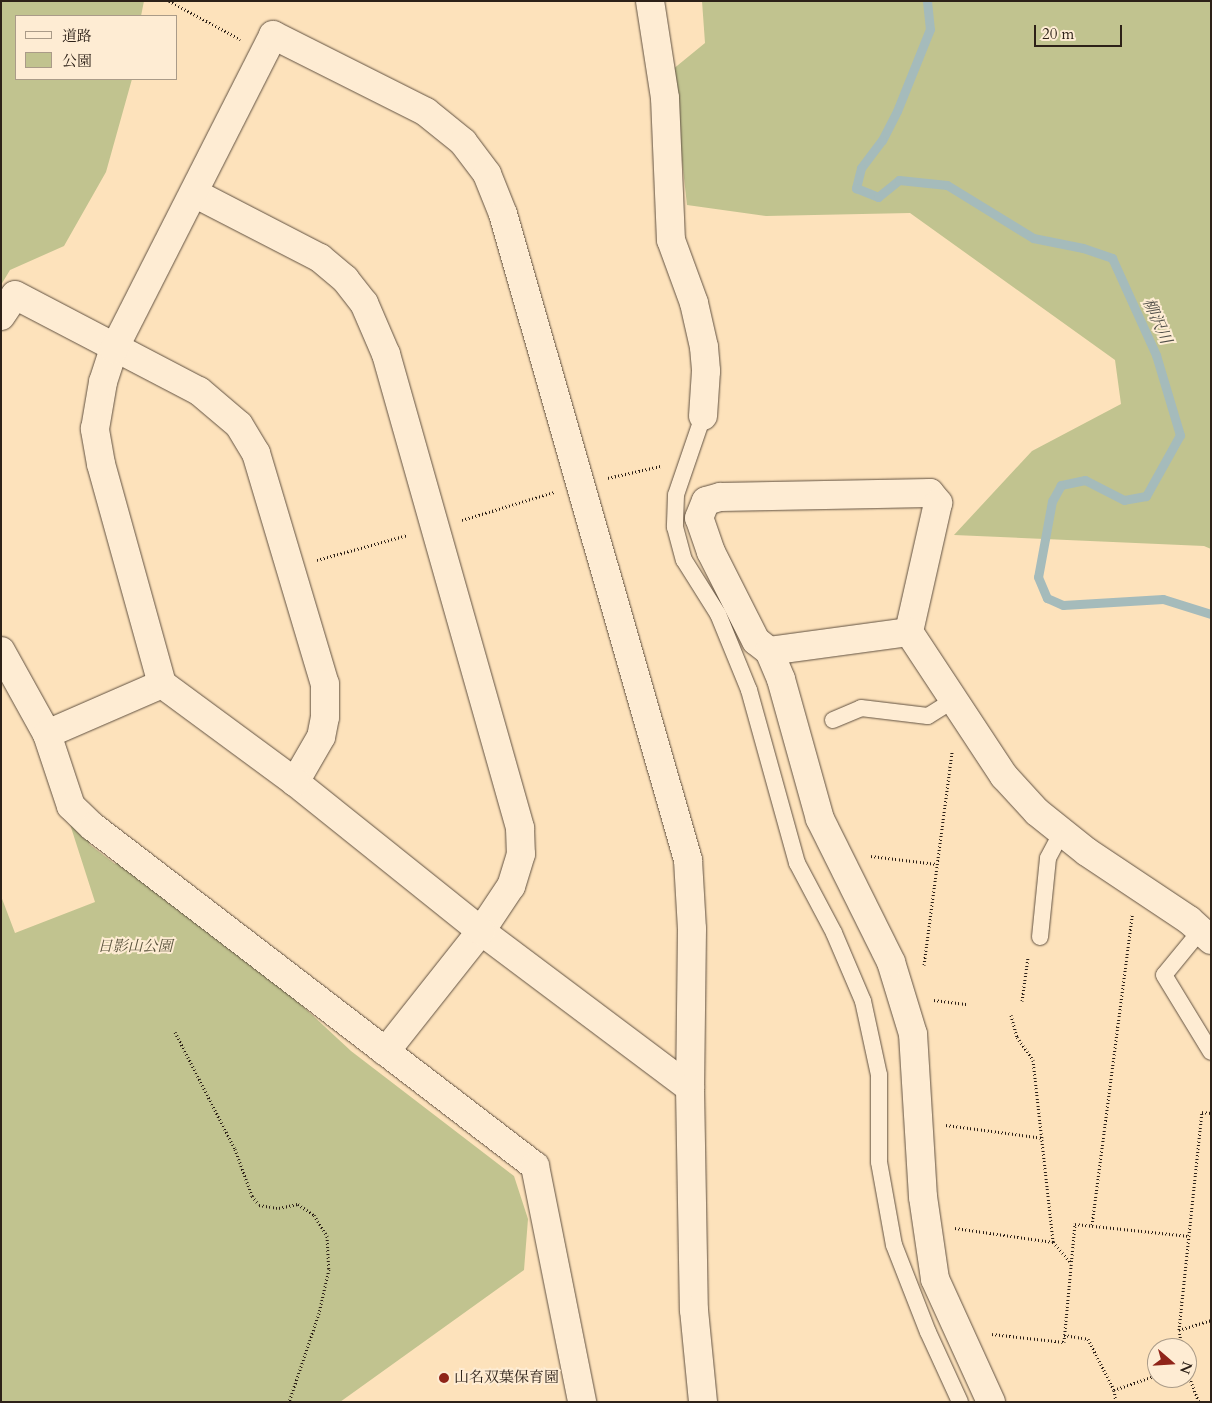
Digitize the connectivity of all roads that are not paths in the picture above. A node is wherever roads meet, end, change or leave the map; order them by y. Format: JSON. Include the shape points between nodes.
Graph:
{"nodes":[{"id":1,"x":650,"y":1,"type":"edge"},
{"id":2,"x":194,"y":192,"type":"junction"},
{"id":3,"x":1,"y":316,"type":"edge"},
{"id":4,"x":114,"y":349,"type":"junction"},
{"id":5,"x":703,"y":416,"type":"joint"},
{"id":6,"x":909,"y":632,"type":"junction"},
{"id":7,"x":769,"y":650,"type":"junction"},
{"id":8,"x":1,"y":651,"type":"edge"},
{"id":9,"x":162,"y":684,"type":"junction"},
{"id":10,"x":954,"y":700,"type":"junction"},
{"id":11,"x":833,"y":720,"type":"dead end"},
{"id":12,"x":47,"y":734,"type":"junction"},
{"id":13,"x":295,"y":782,"type":"junction"},
{"id":14,"x":1062,"y":832,"type":"junction"},
{"id":15,"x":481,"y":931,"type":"junction"},
{"id":16,"x":1206,"y":935,"type":"edge"},
{"id":17,"x":1040,"y":937,"type":"road end"},
{"id":18,"x":385,"y":1052,"type":"junction"},
{"id":19,"x":1211,"y":1052,"type":"edge"},
{"id":20,"x":690,"y":1088,"type":"junction"},
{"id":21,"x":582,"y":1402,"type":"edge"},
{"id":22,"x":703,"y":1402,"type":"edge"},
{"id":23,"x":960,"y":1402,"type":"edge"},
{"id":24,"x":991,"y":1402,"type":"edge"}],
"edges":[{"from":1,"to":5,"type":"street","via":[[665,98],[671,240],[694,303],[704,347]]},
{"from":2,"to":4,"type":"street"},
{"from":2,"to":15,"type":"street","via":[[320,258],[345,279],[364,303],[386,354],[520,828],[520,854],[511,886]]},
{"from":2,"to":20,"type":"street","via":[[273,35],[426,112],[463,142],[487,174],[503,214],[688,860],[692,928]]},
{"from":3,"to":4,"type":"street","via":[[15,296]]},
{"from":4,"to":9,"type":"street","via":[[103,382],[95,429],[101,464]]},
{"from":4,"to":13,"type":"street","via":[[199,391],[240,425],[256,453],[324,684],[326,702],[321,737]]},
{"from":5,"to":23,"type":"lane","via":[[676,494],[675,527],[684,560],[718,614],[746,681],[797,863],[834,934],[863,1001],[879,1075],[879,1162],[894,1245]]},
{"from":6,"to":7,"type":"street"},
{"from":6,"to":7,"type":"street","via":[[938,503],[930,493],[720,497],[706,501],[698,518],[711,552],[756,641]]},
{"from":6,"to":10,"type":"street"},
{"from":7,"to":24,"type":"street","via":[[781,679],[820,819],[890,962],[914,1034],[923,1197],[935,1280]]},
{"from":8,"to":12,"type":"street"},
{"from":9,"to":12,"type":"street"},
{"from":9,"to":13,"type":"street"},
{"from":10,"to":11,"type":"lane","via":[[928,716],[861,708]]},
{"from":10,"to":14,"type":"street","via":[[1004,776],[1037,812]]},
{"from":12,"to":18,"type":"street","via":[[71,806],[93,827]]},
{"from":13,"to":15,"type":"street"},
{"from":14,"to":16,"type":"street"},
{"from":14,"to":17,"type":"lane","via":[[1048,858]]},
{"from":15,"to":18,"type":"street"},
{"from":15,"to":20,"type":"street"},
{"from":16,"to":19,"type":"lane","via":[[1164,975]]},
{"from":18,"to":21,"type":"street","via":[[535,1166]]},
{"from":20,"to":22,"type":"street","via":[[694,1310]]}]}
